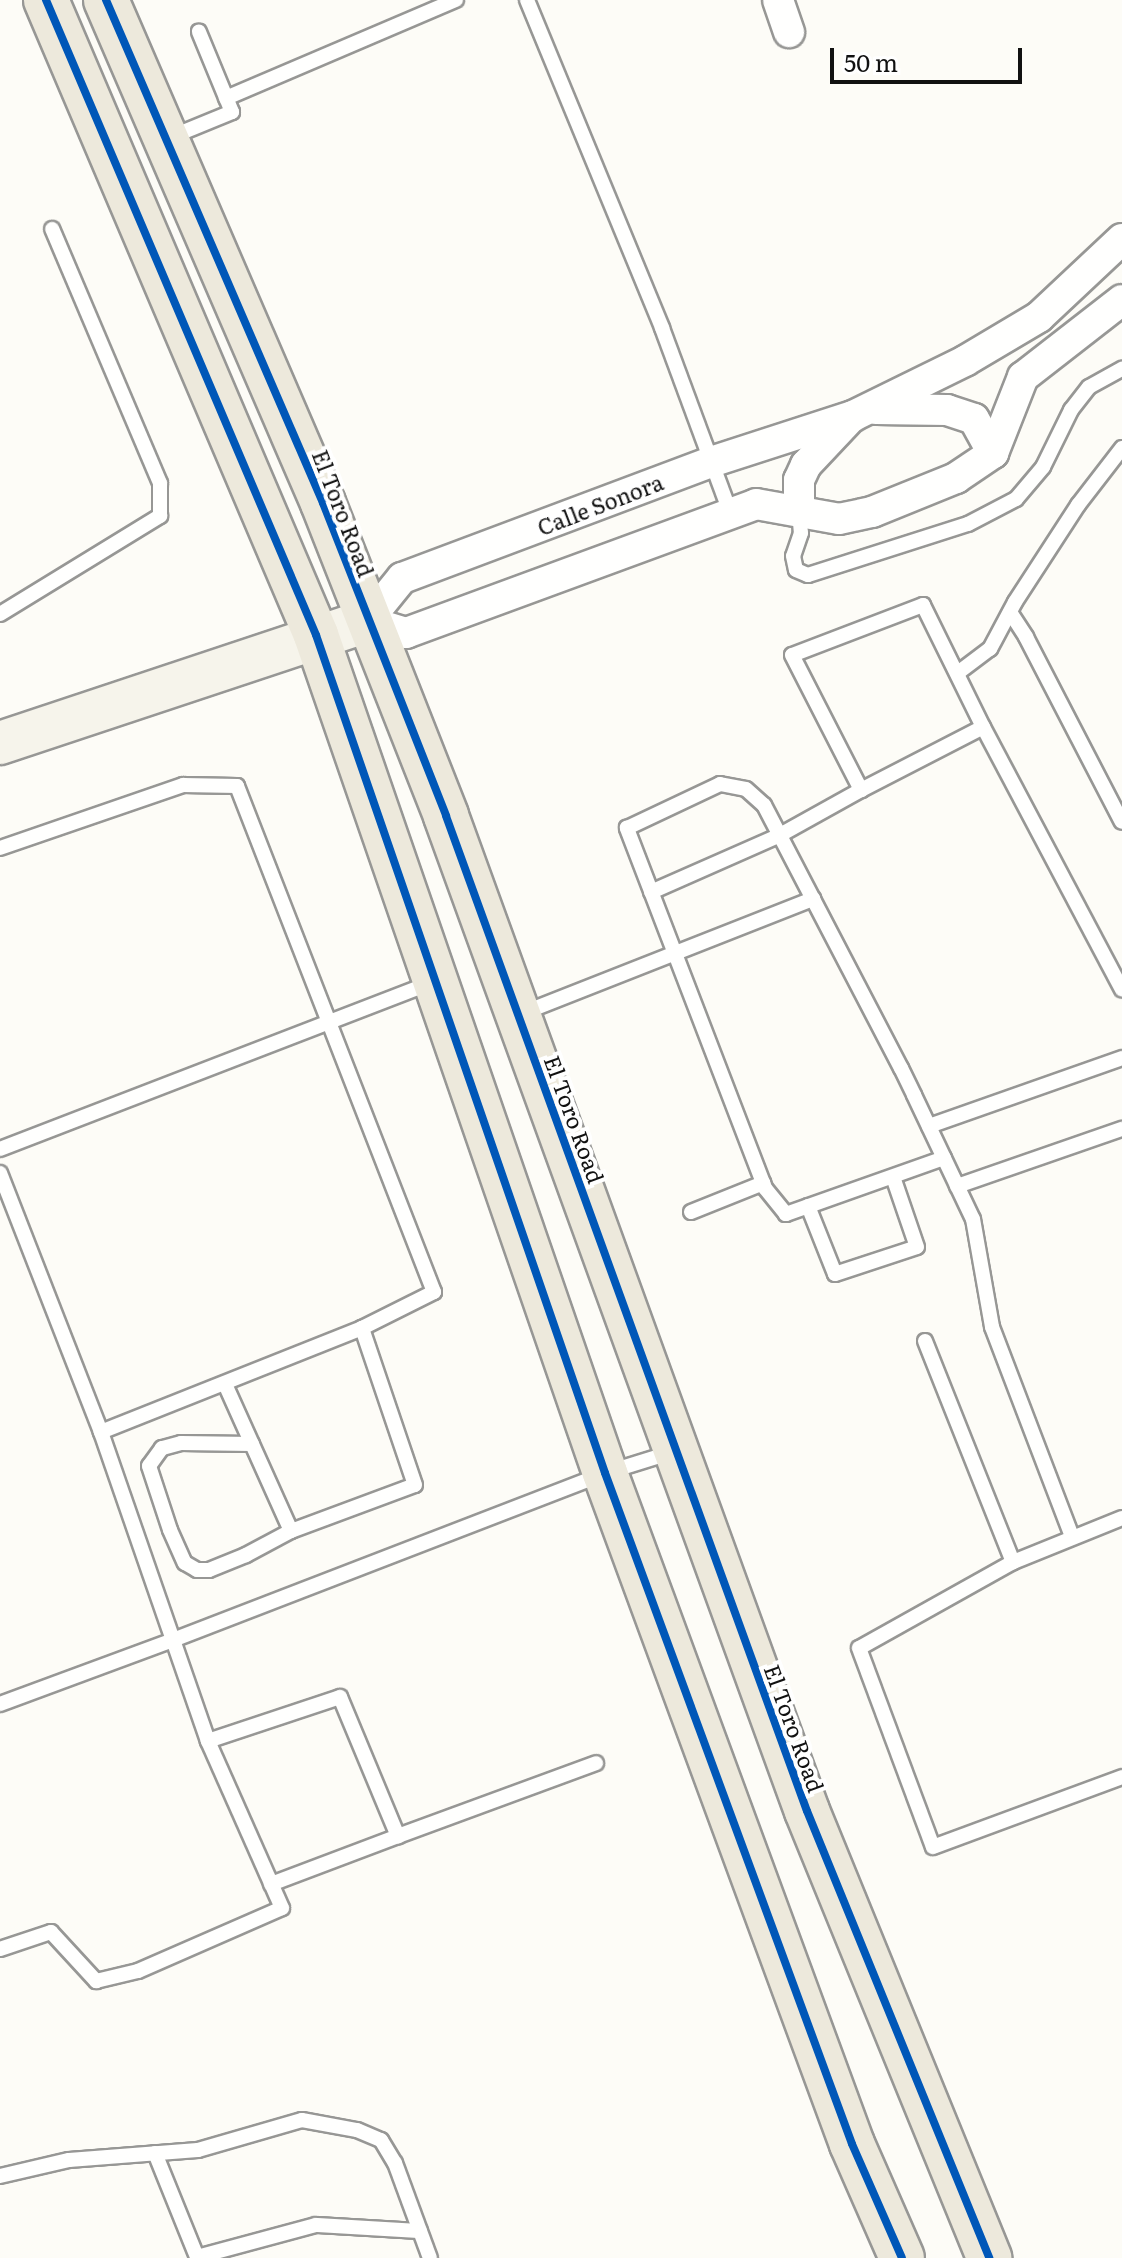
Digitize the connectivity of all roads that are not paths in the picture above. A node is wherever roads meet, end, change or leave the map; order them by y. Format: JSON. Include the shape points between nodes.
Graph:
{"nodes":[{"id":1,"x":46,"y":0,"type":"edge"},
{"id":2,"x":106,"y":0,"type":"edge"},
{"id":3,"x":456,"y":0,"type":"edge"},
{"id":4,"x":527,"y":0,"type":"edge"},
{"id":5,"x":778,"y":0,"type":"edge"},
{"id":6,"x":199,"y":32,"type":"dead end"},
{"id":7,"x":789,"y":32,"type":"dead end"},
{"id":8,"x":226,"y":98,"type":"junction"},
{"id":9,"x":167,"y":139,"type":"junction"},
{"id":10,"x":52,"y":229,"type":"dead end"},
{"id":11,"x":1122,"y":239,"type":"edge"},
{"id":12,"x":1122,"y":300,"type":"edge"},
{"id":13,"x":1122,"y":369,"type":"edge"},
{"id":14,"x":862,"y":412,"type":"junction"},
{"id":15,"x":1122,"y":448,"type":"edge"},
{"id":16,"x":993,"y":453,"type":"junction"},
{"id":17,"x":711,"y":462,"type":"junction"},
{"id":18,"x":799,"y":511,"type":"junction"},
{"id":19,"x":731,"y":515,"type":"junction"},
{"id":20,"x":1010,"y":612,"type":"junction"},
{"id":21,"x":0,"y":614,"type":"edge"},
{"id":22,"x":367,"y":621,"type":"junction"},
{"id":23,"x":316,"y":635,"type":"junction"},
{"id":24,"x":959,"y":672,"type":"junction"},
{"id":25,"x":983,"y":727,"type":"junction"},
{"id":26,"x":0,"y":743,"type":"edge"},
{"id":27,"x":861,"y":790,"type":"junction"},
{"id":28,"x":1122,"y":822,"type":"edge"},
{"id":29,"x":780,"y":835,"type":"junction"},
{"id":30,"x":0,"y":848,"type":"edge"},
{"id":31,"x":651,"y":892,"type":"junction"},
{"id":32,"x":813,"y":899,"type":"junction"},
{"id":33,"x":674,"y":953,"type":"junction"},
{"id":34,"x":435,"y":981,"type":"junction"},
{"id":35,"x":1122,"y":989,"type":"edge"},
{"id":36,"x":518,"y":1015,"type":"junction"},
{"id":37,"x":329,"y":1022,"type":"junction"},
{"id":38,"x":1122,"y":1058,"type":"edge"},
{"id":39,"x":929,"y":1126,"type":"junction"},
{"id":40,"x":1122,"y":1129,"type":"edge"},
{"id":41,"x":0,"y":1149,"type":"edge"},
{"id":42,"x":944,"y":1158,"type":"junction"},
{"id":43,"x":0,"y":1173,"type":"edge"},
{"id":44,"x":893,"y":1177,"type":"junction"},
{"id":45,"x":763,"y":1183,"type":"junction"},
{"id":46,"x":957,"y":1186,"type":"junction"},
{"id":47,"x":808,"y":1206,"type":"junction"},
{"id":48,"x":691,"y":1212,"type":"dead end"},
{"id":49,"x":362,"y":1328,"type":"junction"},
{"id":50,"x":925,"y":1341,"type":"dead end"},
{"id":51,"x":225,"y":1384,"type":"junction"},
{"id":52,"x":101,"y":1432,"type":"junction"},
{"id":53,"x":252,"y":1444,"type":"junction"},
{"id":54,"x":676,"y":1451,"type":"junction"},
{"id":55,"x":605,"y":1473,"type":"junction"},
{"id":56,"x":1122,"y":1518,"type":"edge"},
{"id":57,"x":291,"y":1531,"type":"junction"},
{"id":58,"x":1072,"y":1536,"type":"junction"},
{"id":59,"x":1013,"y":1562,"type":"junction"},
{"id":60,"x":173,"y":1640,"type":"junction"},
{"id":61,"x":0,"y":1704,"type":"edge"},
{"id":62,"x":208,"y":1741,"type":"junction"},
{"id":63,"x":596,"y":1763,"type":"dead end"},
{"id":64,"x":1122,"y":1777,"type":"edge"},
{"id":65,"x":398,"y":1836,"type":"junction"},
{"id":66,"x":271,"y":1884,"type":"junction"},
{"id":67,"x":0,"y":1949,"type":"edge"},
{"id":68,"x":155,"y":2153,"type":"junction"},
{"id":69,"x":0,"y":2176,"type":"edge"},
{"id":70,"x":420,"y":2231,"type":"junction"},
{"id":71,"x":197,"y":2258,"type":"edge"},
{"id":72,"x":430,"y":2258,"type":"edge"},
{"id":73,"x":902,"y":2258,"type":"edge"},
{"id":74,"x":989,"y":2258,"type":"edge"}],
"edges":[{"from":1,"to":23,"type":"main road"},
{"from":2,"to":9,"type":"main road","name":"El Toro Road"},
{"from":3,"to":8,"type":"lane"},
{"from":4,"to":17,"type":"lane","via":[[662,328]]},
{"from":5,"to":7,"type":"street"},
{"from":6,"to":8,"type":"lane"},
{"from":8,"to":9,"type":"lane","via":[[232,112]]},
{"from":9,"to":22,"type":"main road","name":"El Toro Road","via":[[323,503]]},
{"from":10,"to":21,"type":"lane","via":[[160,483],[160,516]]},
{"from":11,"to":14,"type":"street","name":"Calle Sonora","via":[[1039,317]]},
{"from":12,"to":16,"type":"street","via":[[1023,377]]},
{"from":13,"to":18,"type":"lane","via":[[1089,387],[1071,410],[1043,467],[1016,499],[968,524],[808,575],[796,570],[793,556],[801,533]]},
{"from":14,"to":16,"type":"street","name":"Calle Sonora","via":[[947,410],[974,419]]},
{"from":14,"to":17,"type":"street","name":"Calle Sonora"},
{"from":14,"to":18,"type":"street","name":"Calle Sonora","via":[[806,465],[799,480]]},
{"from":15,"to":20,"type":"lane","via":[[1078,505]]},
{"from":16,"to":18,"type":"street","via":[[956,478],[872,512],[839,519]]},
{"from":17,"to":19,"type":"lane"},
{"from":17,"to":22,"type":"street","name":"Calle Sonora","via":[[402,578]]},
{"from":18,"to":19,"type":"street","via":[[756,504]]},
{"from":19,"to":22,"type":"street","via":[[406,633]]},
{"from":20,"to":24,"type":"lane","via":[[990,649]]},
{"from":20,"to":28,"type":"lane"},
{"from":22,"to":23,"type":"street"},
{"from":22,"to":36,"type":"main road","name":"El Toro Road"},
{"from":23,"to":26,"type":"street"},
{"from":23,"to":34,"type":"main road"},
{"from":24,"to":25,"type":"lane"},
{"from":24,"to":27,"type":"lane","via":[[923,605],[792,655]]},
{"from":25,"to":27,"type":"lane"},
{"from":25,"to":35,"type":"lane"},
{"from":27,"to":29,"type":"lane"},
{"from":29,"to":31,"type":"lane"},
{"from":29,"to":31,"type":"lane","via":[[764,805],[746,789],[720,784],[627,828]]},
{"from":29,"to":32,"type":"lane"},
{"from":30,"to":37,"type":"lane","via":[[183,785],[237,786]]},
{"from":31,"to":33,"type":"lane"},
{"from":32,"to":33,"type":"lane"},
{"from":32,"to":39,"type":"lane"},
{"from":33,"to":36,"type":"lane"},
{"from":33,"to":45,"type":"lane"},
{"from":34,"to":37,"type":"lane"},
{"from":34,"to":55,"type":"main road"},
{"from":36,"to":54,"type":"main road","name":"El Toro Road"},
{"from":37,"to":41,"type":"lane"},
{"from":37,"to":49,"type":"lane","via":[[434,1292]]},
{"from":38,"to":39,"type":"lane"},
{"from":39,"to":42,"type":"lane"},
{"from":40,"to":46,"type":"lane"},
{"from":42,"to":44,"type":"lane"},
{"from":42,"to":46,"type":"lane"},
{"from":43,"to":52,"type":"lane"},
{"from":44,"to":47,"type":"lane"},
{"from":44,"to":47,"type":"lane","via":[[917,1247],[835,1274]]},
{"from":45,"to":47,"type":"lane","via":[[786,1214]]},
{"from":45,"to":48,"type":"lane"},
{"from":46,"to":58,"type":"lane","via":[[973,1219],[992,1327]]},
{"from":49,"to":51,"type":"lane"},
{"from":49,"to":57,"type":"lane","via":[[415,1485]]},
{"from":50,"to":59,"type":"lane"},
{"from":51,"to":52,"type":"lane"},
{"from":51,"to":53,"type":"lane"},
{"from":52,"to":60,"type":"lane"},
{"from":53,"to":57,"type":"lane"},
{"from":53,"to":57,"type":"lane","via":[[181,1443],[162,1448],[154,1458],[151,1481],[175,1541],[185,1563],[209,1570]]},
{"from":54,"to":55,"type":"lane"},
{"from":54,"to":74,"type":"main road","name":"El Toro Road","via":[[807,1811]]},
{"from":55,"to":60,"type":"lane"},
{"from":55,"to":73,"type":"main road","via":[[852,2144]]},
{"from":56,"to":58,"type":"lane"},
{"from":58,"to":59,"type":"lane"},
{"from":59,"to":64,"type":"lane","via":[[859,1648],[933,1847]]},
{"from":60,"to":61,"type":"lane"},
{"from":60,"to":62,"type":"lane"},
{"from":62,"to":65,"type":"lane","via":[[340,1697]]},
{"from":62,"to":66,"type":"lane"},
{"from":63,"to":65,"type":"lane"},
{"from":65,"to":66,"type":"lane"},
{"from":66,"to":67,"type":"lane","via":[[282,1908],[138,1971],[96,1981],[51,1932]]},
{"from":68,"to":69,"type":"lane","via":[[69,2160]]},
{"from":68,"to":70,"type":"lane","via":[[198,2150],[302,2120],[357,2130],[381,2140]]},
{"from":68,"to":71,"type":"lane"},
{"from":70,"to":71,"type":"lane","via":[[316,2225]]},
{"from":70,"to":72,"type":"lane"}]}
